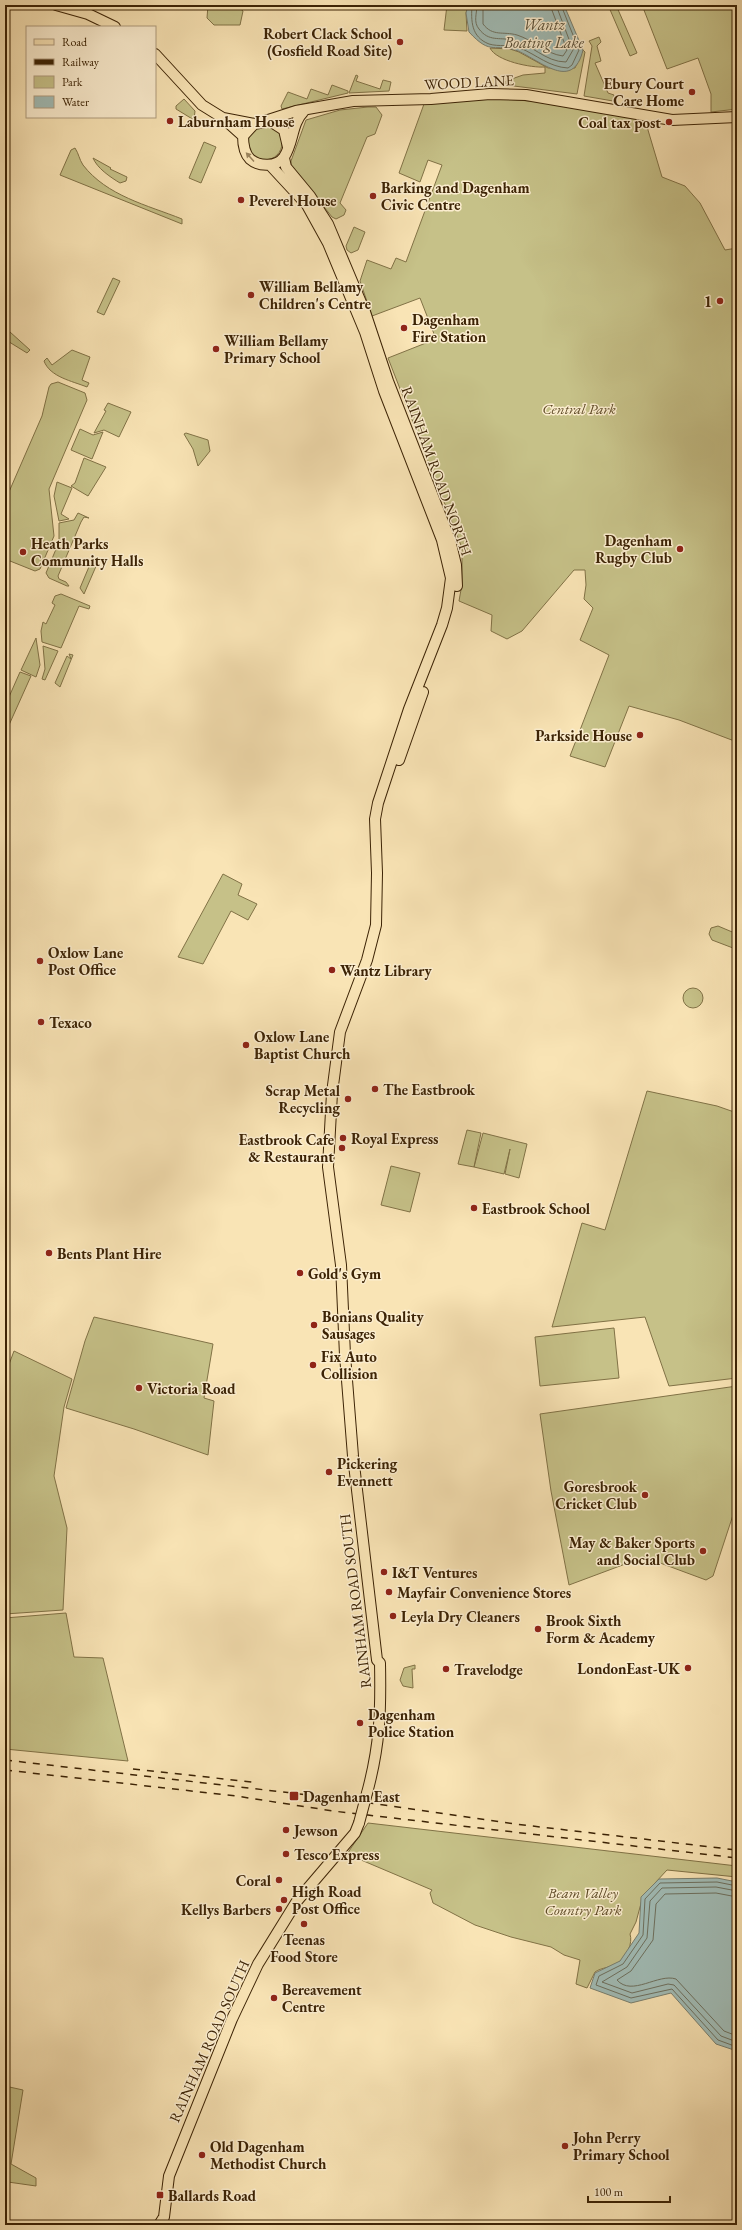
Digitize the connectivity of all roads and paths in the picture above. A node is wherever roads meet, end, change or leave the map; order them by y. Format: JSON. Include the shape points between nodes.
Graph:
{"nodes":[{"id":1,"x":56,"y":5,"type":"edge"},
{"id":2,"x":113,"y":26,"type":"edge"},
{"id":3,"x":156,"y":55,"type":"edge"},
{"id":4,"x":304,"y":111,"type":"junction"},
{"id":5,"x":737,"y":117,"type":"edge"},
{"id":6,"x":223,"y":118,"type":"junction"},
{"id":7,"x":265,"y":121,"type":"junction"},
{"id":8,"x":254,"y":124,"type":"junction"},
{"id":9,"x":243,"y":136,"type":"junction"},
{"id":10,"x":288,"y":147,"type":"junction"},
{"id":11,"x":284,"y":158,"type":"junction"},
{"id":12,"x":270,"y":165,"type":"junction"},
{"id":13,"x":376,"y":832,"type":"junction"},
{"id":14,"x":334,"y":1072,"type":"joint"},
{"id":15,"x":164,"y":2222,"type":"edge"}],
"edges":[{"from":1,"to":2,"type":"main road","via":[[88,14]]},
{"from":3,"to":6,"type":"main road","via":[[194,98]]},
{"from":4,"to":5,"type":"main road","name":"WOOD LANE","via":[[353,101],[490,94],[526,95],[672,120]]},
{"from":4,"to":7,"type":"main road","name":"WOOD LANE"},
{"from":4,"to":10,"type":"main road","via":[[295,124]]},
{"from":6,"to":8,"type":"main road"},
{"from":6,"to":9,"type":"main road"},
{"from":7,"to":8,"type":"main road"},
{"from":7,"to":10,"type":"main road","via":[[275,123],[284,130]]},
{"from":8,"to":9,"type":"main road"},
{"from":12,"to":9,"type":"main road","one_way":true,"via":[[258,164],[250,159],[244,148]]},
{"from":10,"to":11,"type":"main road"},
{"from":11,"to":12,"type":"main road"},
{"from":11,"to":13,"type":"main road","name":"RAINHAM ROAD NORTH","via":[[286,167],[318,207],[333,234],[365,312],[388,381],[448,536],[456,565],[456,588],[449,623],[388,790]]},
{"from":12,"to":13,"type":"main road","name":"RAINHAM ROAD NORTH","via":[[307,205],[328,242],[365,332],[384,391],[442,540],[450,568],[447,608],[382,786],[375,819]]},
{"from":13,"to":14,"type":"main road","name":"RAINHAM ROAD NORTH","via":[[376,925],[367,960],[340,1032]]},
{"from":14,"to":15,"type":"main road","name":"RAINHAM ROAD SOUTH","bridge":true,"via":[[328,1167],[341,1265],[353,1450],[368,1595],[377,1660],[380,1663],[379,1733],[367,1793],[355,1833],[297,1902],[251,1978],[232,2019],[169,2176]]}]}
